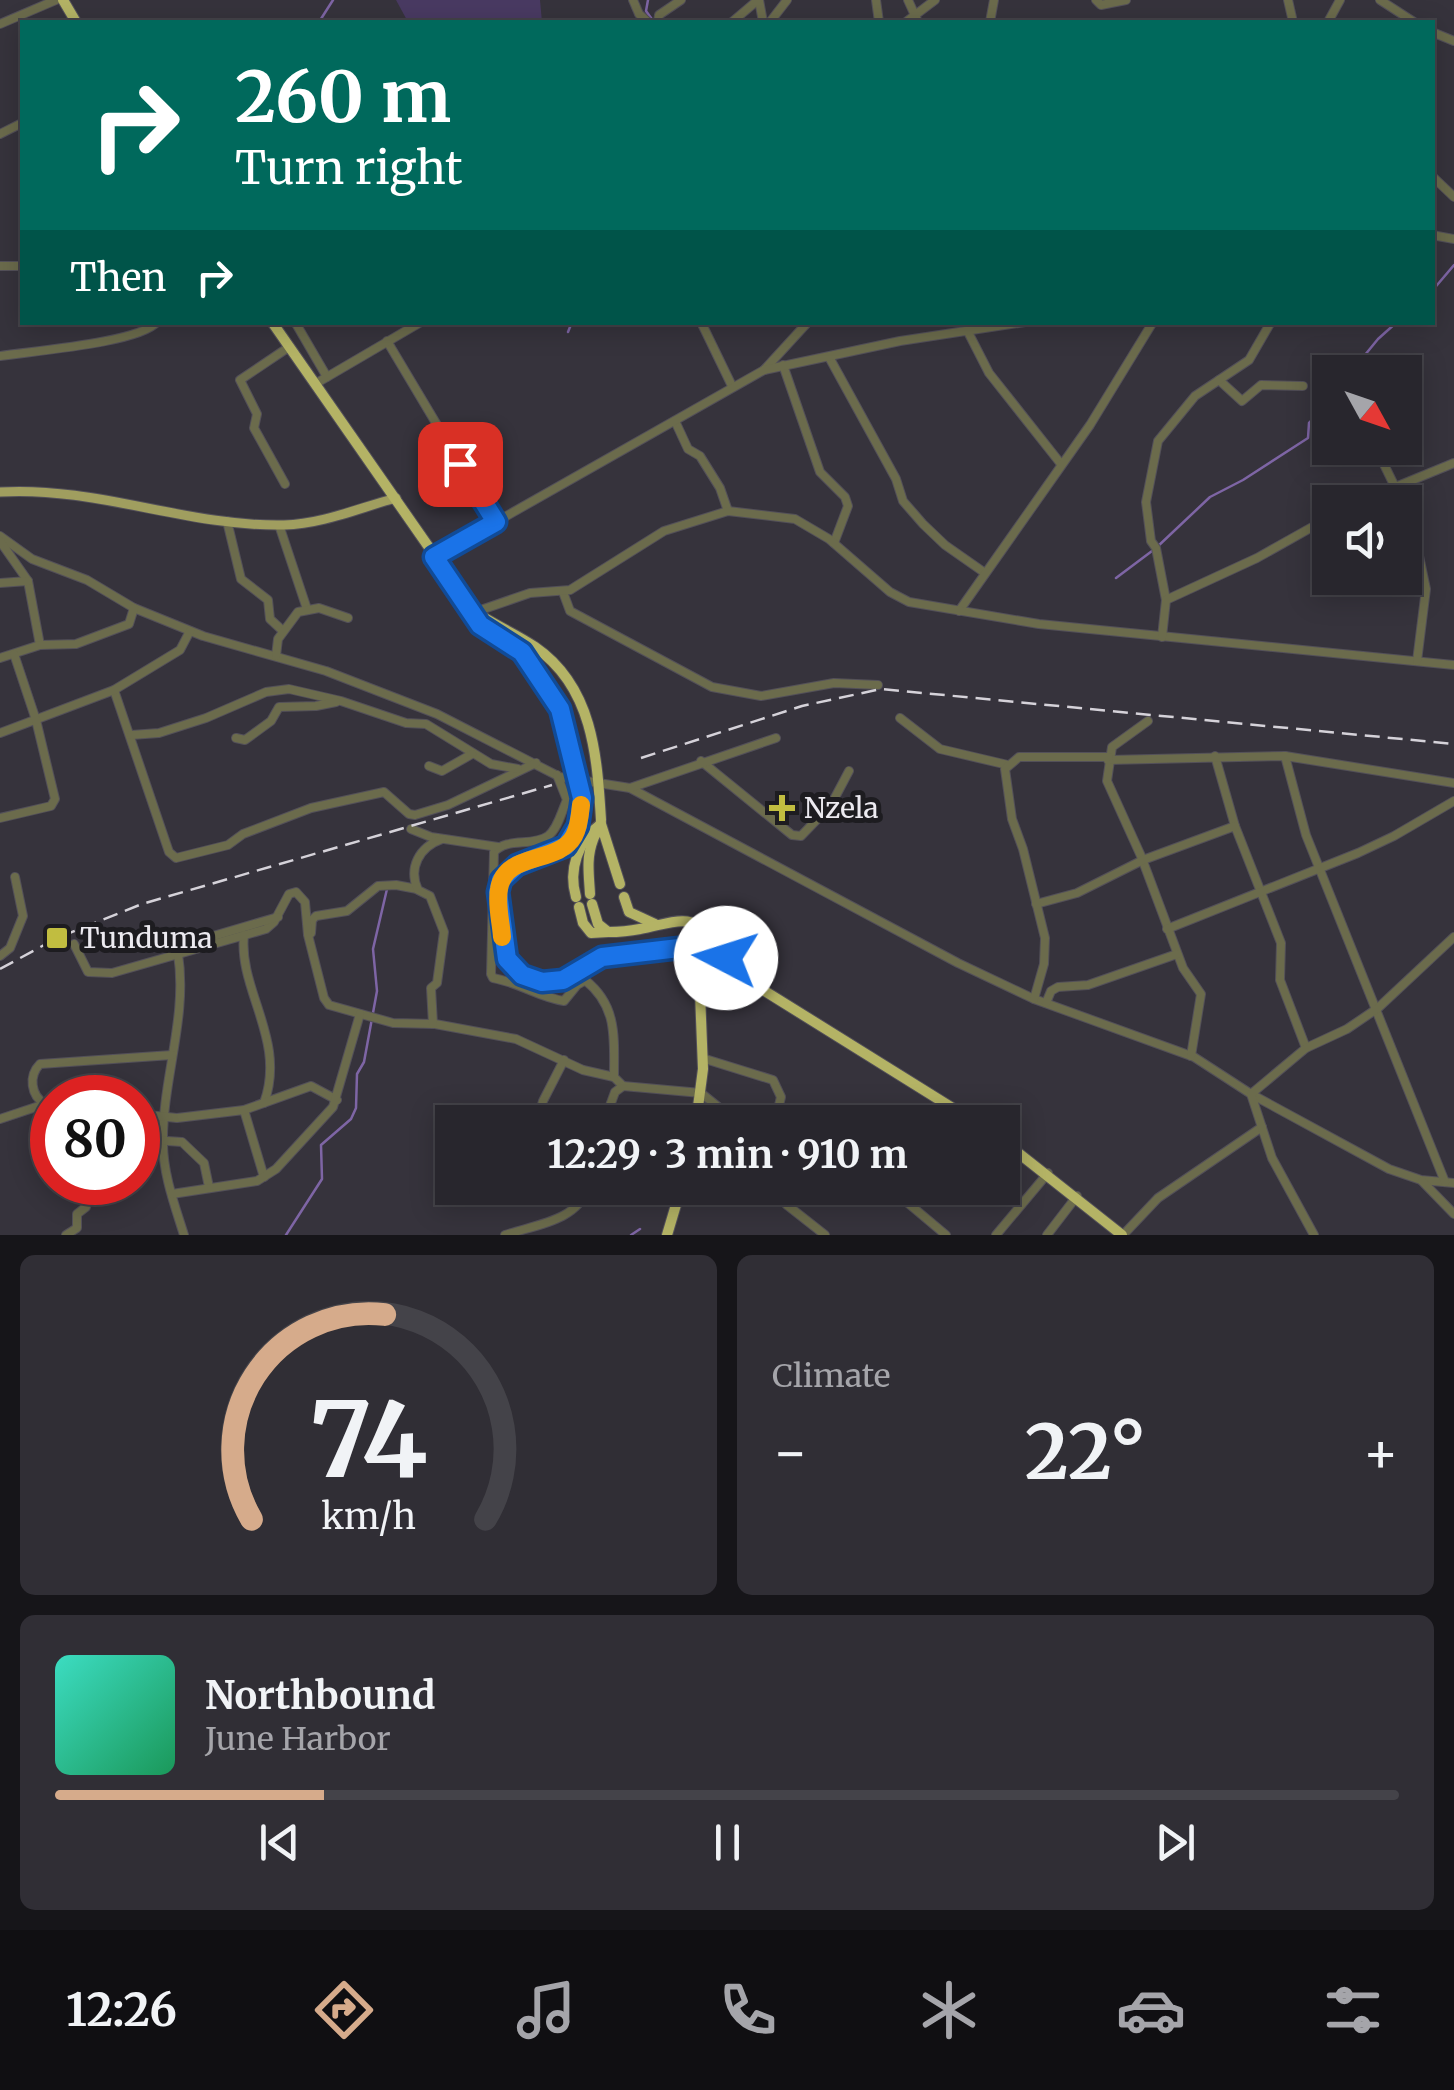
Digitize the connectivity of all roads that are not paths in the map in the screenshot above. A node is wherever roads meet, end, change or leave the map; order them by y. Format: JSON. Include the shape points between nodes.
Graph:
{"nodes":[{"id":1,"x":681,"y":0,"type":"edge"},
{"id":2,"x":758,"y":0,"type":"edge"},
{"id":3,"x":786,"y":0,"type":"edge"},
{"id":4,"x":908,"y":0,"type":"edge"},
{"id":5,"x":935,"y":0,"type":"edge"},
{"id":6,"x":1096,"y":0,"type":"edge"},
{"id":7,"x":1126,"y":0,"type":"edge"},
{"id":8,"x":1380,"y":0,"type":"edge"},
{"id":9,"x":64,"y":1,"type":"edge"},
{"id":10,"x":916,"y":19,"type":"edge"},
{"id":11,"x":658,"y":20,"type":"edge"},
{"id":12,"x":734,"y":20,"type":"edge"},
{"id":13,"x":769,"y":20,"type":"edge"},
{"id":14,"x":1411,"y":20,"type":"edge"},
{"id":15,"x":0,"y":24,"type":"edge"},
{"id":16,"x":1435,"y":179,"type":"edge"},
{"id":17,"x":1454,"y":197,"type":"edge"},
{"id":18,"x":155,"y":325,"type":"edge"},
{"id":19,"x":274,"y":325,"type":"edge"},
{"id":20,"x":297,"y":325,"type":"edge"},
{"id":21,"x":416,"y":325,"type":"edge"},
{"id":22,"x":702,"y":325,"type":"edge"},
{"id":23,"x":803,"y":325,"type":"edge"},
{"id":24,"x":938,"y":325,"type":"edge"},
{"id":25,"x":954,"y":325,"type":"edge"},
{"id":26,"x":1009,"y":325,"type":"edge"},
{"id":27,"x":1151,"y":325,"type":"edge"},
{"id":28,"x":1269,"y":326,"type":"edge"},
{"id":29,"x":968,"y":332,"type":"junction"},
{"id":30,"x":954,"y":334,"type":"junction"},
{"id":31,"x":938,"y":337,"type":"junction"},
{"id":32,"x":387,"y":341,"type":"junction"},
{"id":33,"x":289,"y":347,"type":"junction"},
{"id":34,"x":0,"y":356,"type":"edge"},
{"id":35,"x":828,"y":358,"type":"junction"},
{"id":36,"x":783,"y":365,"type":"junction"},
{"id":37,"x":764,"y":370,"type":"junction"},
{"id":38,"x":326,"y":377,"type":"junction"},
{"id":39,"x":1219,"y":380,"type":"junction"},
{"id":40,"x":315,"y":384,"type":"junction"},
{"id":41,"x":732,"y":386,"type":"junction"},
{"id":42,"x":1303,"y":386,"type":"dead end"},
{"id":43,"x":674,"y":421,"type":"junction"},
{"id":44,"x":1454,"y":463,"type":"edge"},
{"id":45,"x":1062,"y":464,"type":"junction"},
{"id":46,"x":285,"y":484,"type":"dead end"},
{"id":47,"x":1400,"y":485,"type":"edge"},
{"id":48,"x":0,"y":492,"type":"edge"},
{"id":49,"x":396,"y":498,"type":"junction"},
{"id":50,"x":728,"y":511,"type":"junction"},
{"id":51,"x":227,"y":520,"type":"junction"},
{"id":52,"x":496,"y":522,"type":"junction"},
{"id":53,"x":279,"y":525,"type":"junction"},
{"id":54,"x":1312,"y":527,"type":"edge"},
{"id":55,"x":0,"y":538,"type":"edge"},
{"id":56,"x":834,"y":543,"type":"junction"},
{"id":57,"x":434,"y":557,"type":"junction"},
{"id":58,"x":1422,"y":570,"type":"edge"},
{"id":59,"x":985,"y":573,"type":"junction"},
{"id":60,"x":28,"y":581,"type":"junction"},
{"id":61,"x":0,"y":583,"type":"edge"},
{"id":62,"x":563,"y":592,"type":"junction"},
{"id":63,"x":1166,"y":600,"type":"junction"},
{"id":64,"x":134,"y":608,"type":"junction"},
{"id":65,"x":307,"y":609,"type":"junction"},
{"id":66,"x":959,"y":611,"type":"junction"},
{"id":67,"x":474,"y":612,"type":"junction"},
{"id":68,"x":348,"y":618,"type":"dead end"},
{"id":69,"x":190,"y":630,"type":"junction"},
{"id":70,"x":282,"y":630,"type":"junction"},
{"id":71,"x":1162,"y":638,"type":"junction"},
{"id":72,"x":40,"y":645,"type":"junction"},
{"id":73,"x":14,"y":654,"type":"junction"},
{"id":74,"x":276,"y":656,"type":"junction"},
{"id":75,"x":0,"y":658,"type":"edge"},
{"id":76,"x":1417,"y":661,"type":"junction"},
{"id":77,"x":1454,"y":665,"type":"edge"},
{"id":78,"x":878,"y":685,"type":"dead end"},
{"id":79,"x":114,"y":690,"type":"junction"},
{"id":80,"x":341,"y":701,"type":"junction"},
{"id":81,"x":900,"y":718,"type":"dead end"},
{"id":82,"x":36,"y":720,"type":"junction"},
{"id":83,"x":1148,"y":721,"type":"dead end"},
{"id":84,"x":0,"y":733,"type":"edge"},
{"id":85,"x":131,"y":735,"type":"junction"},
{"id":86,"x":236,"y":738,"type":"dead end"},
{"id":87,"x":776,"y":738,"type":"dead end"},
{"id":88,"x":472,"y":754,"type":"junction"},
{"id":89,"x":1214,"y":756,"type":"junction"},
{"id":90,"x":1285,"y":756,"type":"junction"},
{"id":91,"x":1108,"y":758,"type":"junction"},
{"id":92,"x":702,"y":761,"type":"junction"},
{"id":93,"x":536,"y":762,"type":"junction"},
{"id":94,"x":1008,"y":765,"type":"junction"},
{"id":95,"x":429,"y":766,"type":"dead end"},
{"id":96,"x":523,"y":769,"type":"junction"},
{"id":97,"x":849,"y":772,"type":"dead end"},
{"id":98,"x":557,"y":775,"type":"junction"},
{"id":99,"x":577,"y":778,"type":"junction"},
{"id":100,"x":598,"y":782,"type":"junction"},
{"id":101,"x":1454,"y":783,"type":"edge"},
{"id":102,"x":630,"y":788,"type":"junction"},
{"id":103,"x":1454,"y":801,"type":"edge"},
{"id":104,"x":0,"y":818,"type":"edge"},
{"id":105,"x":602,"y":824,"type":"junction"},
{"id":106,"x":1235,"y":826,"type":"junction"},
{"id":107,"x":411,"y":829,"type":"dead end"},
{"id":108,"x":442,"y":839,"type":"junction"},
{"id":109,"x":498,"y":847,"type":"junction"},
{"id":110,"x":1142,"y":860,"type":"junction"},
{"id":111,"x":1321,"y":868,"type":"junction"},
{"id":112,"x":16,"y":877,"type":"dead end"},
{"id":113,"x":620,"y":884,"type":"dead end"},
{"id":114,"x":417,"y":889,"type":"junction"},
{"id":115,"x":1262,"y":892,"type":"junction"},
{"id":116,"x":624,"y":897,"type":"dead end"},
{"id":117,"x":1036,"y":904,"type":"junction"},
{"id":118,"x":278,"y":917,"type":"junction"},
{"id":119,"x":656,"y":925,"type":"junction"},
{"id":120,"x":1167,"y":929,"type":"junction"},
{"id":121,"x":608,"y":932,"type":"junction"},
{"id":122,"x":244,"y":935,"type":"junction"},
{"id":123,"x":1454,"y":937,"type":"edge"},
{"id":124,"x":710,"y":940,"type":"junction"},
{"id":125,"x":74,"y":944,"type":"dead end"},
{"id":126,"x":311,"y":946,"type":"junction"},
{"id":127,"x":177,"y":951,"type":"junction"},
{"id":128,"x":1177,"y":954,"type":"junction"},
{"id":129,"x":0,"y":956,"type":"edge"},
{"id":130,"x":697,"y":963,"type":"junction"},
{"id":131,"x":723,"y":965,"type":"junction"},
{"id":132,"x":572,"y":974,"type":"junction"},
{"id":133,"x":586,"y":980,"type":"junction"},
{"id":134,"x":1034,"y":999,"type":"junction"},
{"id":135,"x":1046,"y":1003,"type":"junction"},
{"id":136,"x":1378,"y":1008,"type":"junction"},
{"id":137,"x":360,"y":1014,"type":"junction"},
{"id":138,"x":433,"y":1024,"type":"junction"},
{"id":139,"x":1306,"y":1048,"type":"junction"},
{"id":140,"x":172,"y":1056,"type":"junction"},
{"id":141,"x":1191,"y":1056,"type":"junction"},
{"id":142,"x":702,"y":1058,"type":"junction"},
{"id":143,"x":564,"y":1060,"type":"junction"},
{"id":144,"x":34,"y":1075,"type":"edge"},
{"id":145,"x":614,"y":1076,"type":"junction"},
{"id":146,"x":623,"y":1086,"type":"junction"},
{"id":147,"x":701,"y":1093,"type":"junction"},
{"id":148,"x":1252,"y":1094,"type":"junction"},
{"id":149,"x":337,"y":1100,"type":"junction"},
{"id":150,"x":264,"y":1103,"type":"junction"},
{"id":151,"x":542,"y":1105,"type":"edge"},
{"id":152,"x":611,"y":1105,"type":"edge"},
{"id":153,"x":699,"y":1105,"type":"edge"},
{"id":154,"x":716,"y":1105,"type":"edge"},
{"id":155,"x":779,"y":1105,"type":"edge"},
{"id":156,"x":948,"y":1105,"type":"edge"},
{"id":157,"x":30,"y":1110,"type":"edge"},
{"id":158,"x":244,"y":1110,"type":"junction"},
{"id":159,"x":160,"y":1116,"type":"edge"},
{"id":160,"x":165,"y":1117,"type":"junction"},
{"id":161,"x":0,"y":1119,"type":"edge"},
{"id":162,"x":1262,"y":1127,"type":"junction"},
{"id":163,"x":162,"y":1142,"type":"junction"},
{"id":164,"x":1020,"y":1153,"type":"edge"},
{"id":165,"x":1048,"y":1173,"type":"junction"},
{"id":166,"x":264,"y":1177,"type":"junction"},
{"id":167,"x":1422,"y":1180,"type":"junction"},
{"id":168,"x":1450,"y":1183,"type":"edge"},
{"id":169,"x":209,"y":1188,"type":"junction"},
{"id":170,"x":172,"y":1194,"type":"junction"},
{"id":171,"x":1076,"y":1196,"type":"junction"},
{"id":172,"x":86,"y":1205,"type":"edge"},
{"id":173,"x":579,"y":1205,"type":"edge"},
{"id":174,"x":675,"y":1205,"type":"edge"},
{"id":175,"x":910,"y":1205,"type":"edge"},
{"id":176,"x":786,"y":1206,"type":"edge"},
{"id":177,"x":1454,"y":1214,"type":"edge"},
{"id":178,"x":811,"y":1231,"type":"edge"},
{"id":179,"x":66,"y":1235,"type":"edge"},
{"id":180,"x":184,"y":1235,"type":"edge"},
{"id":181,"x":504,"y":1235,"type":"edge"},
{"id":182,"x":666,"y":1235,"type":"edge"},
{"id":183,"x":825,"y":1235,"type":"edge"},
{"id":184,"x":946,"y":1235,"type":"edge"},
{"id":185,"x":996,"y":1235,"type":"edge"},
{"id":186,"x":1047,"y":1235,"type":"edge"},
{"id":187,"x":1122,"y":1235,"type":"edge"},
{"id":188,"x":1314,"y":1235,"type":"edge"}],
"edges":[{"from":1,"to":11,"type":"street"},
{"from":2,"to":12,"type":"street"},
{"from":3,"to":13,"type":"street"},
{"from":4,"to":10,"type":"street"},
{"from":5,"to":10,"type":"street"},
{"from":6,"to":7,"type":"street"},
{"from":8,"to":14,"type":"street"},
{"from":9,"to":15,"type":"street"},
{"from":16,"to":17,"type":"street"},
{"from":18,"to":34,"type":"street","via":[[118,339]]},
{"from":19,"to":33,"type":"highway"},
{"from":20,"to":38,"type":"street"},
{"from":21,"to":32,"type":"street"},
{"from":22,"to":41,"type":"street"},
{"from":23,"to":37,"type":"street"},
{"from":24,"to":31,"type":"street"},
{"from":25,"to":30,"type":"street"},
{"from":26,"to":29,"type":"street"},
{"from":27,"to":45,"type":"street"},
{"from":28,"to":39,"type":"street","via":[[1252,358]]},
{"from":29,"to":30,"type":"street"},
{"from":29,"to":45,"type":"street","via":[[989,373]]},
{"from":30,"to":31,"type":"street"},
{"from":31,"to":35,"type":"street"},
{"from":32,"to":38,"type":"street"},
{"from":32,"to":52,"type":"street"},
{"from":33,"to":40,"type":"highway"},
{"from":33,"to":46,"type":"street","via":[[240,380],[257,414],[254,428]]},
{"from":35,"to":36,"type":"street"},
{"from":35,"to":59,"type":"street","via":[[903,501],[945,545]]},
{"from":36,"to":37,"type":"street"},
{"from":36,"to":56,"type":"street","via":[[820,472],[848,506]]},
{"from":37,"to":41,"type":"street"},
{"from":38,"to":40,"type":"street"},
{"from":39,"to":42,"type":"street","via":[[1242,401],[1262,385]]},
{"from":39,"to":63,"type":"street","via":[[1195,396],[1158,441],[1146,502]]},
{"from":40,"to":49,"type":"highway"},
{"from":41,"to":43,"type":"street"},
{"from":43,"to":50,"type":"street"},
{"from":43,"to":52,"type":"street"},
{"from":44,"to":47,"type":"street"},
{"from":45,"to":59,"type":"street"},
{"from":48,"to":51,"type":"main road","via":[[44,491]]},
{"from":49,"to":53,"type":"main road"},
{"from":49,"to":57,"type":"highway"},
{"from":50,"to":56,"type":"street","via":[[796,518]]},
{"from":50,"to":62,"type":"street","via":[[664,531]]},
{"from":51,"to":53,"type":"main road"},
{"from":51,"to":70,"type":"street","via":[[241,579],[268,600],[270,619]]},
{"from":52,"to":57,"type":"street"},
{"from":53,"to":65,"type":"street"},
{"from":54,"to":63,"type":"street"},
{"from":55,"to":60,"type":"street"},
{"from":55,"to":64,"type":"street"},
{"from":56,"to":66,"type":"street","via":[[900,599]]},
{"from":57,"to":67,"type":"highway"},
{"from":58,"to":76,"type":"street","via":[[1426,589]]},
{"from":59,"to":66,"type":"street"},
{"from":60,"to":61,"type":"street"},
{"from":60,"to":72,"type":"street"},
{"from":62,"to":67,"type":"street","via":[[530,594]]},
{"from":62,"to":78,"type":"street","via":[[570,611],[712,687],[765,696],[834,682]]},
{"from":63,"to":71,"type":"street"},
{"from":64,"to":69,"type":"street"},
{"from":64,"to":72,"type":"street","via":[[128,624],[90,639]]},
{"from":65,"to":68,"type":"street"},
{"from":65,"to":70,"type":"street"},
{"from":66,"to":71,"type":"street"},
{"from":67,"to":99,"type":"highway","via":[[484,628],[522,652],[560,709]]},
{"from":67,"to":100,"type":"highway","via":[[537,648],[567,678],[587,719]]},
{"from":69,"to":74,"type":"street"},
{"from":69,"to":79,"type":"street","via":[[180,650]]},
{"from":70,"to":74,"type":"street"},
{"from":71,"to":76,"type":"street"},
{"from":72,"to":73,"type":"street"},
{"from":73,"to":75,"type":"street"},
{"from":73,"to":82,"type":"street"},
{"from":74,"to":93,"type":"street","via":[[437,714]]},
{"from":76,"to":77,"type":"street"},
{"from":79,"to":82,"type":"street"},
{"from":79,"to":85,"type":"street"},
{"from":80,"to":85,"type":"street","via":[[276,690],[173,729]]},
{"from":80,"to":86,"type":"street","via":[[279,708],[245,740]]},
{"from":80,"to":88,"type":"street","via":[[429,725]]},
{"from":81,"to":94,"type":"street","via":[[940,749]]},
{"from":82,"to":84,"type":"street"},
{"from":82,"to":104,"type":"street","via":[[55,801]]},
{"from":83,"to":91,"type":"street","via":[[1116,742]]},
{"from":85,"to":96,"type":"street","via":[[176,858],[228,845],[302,811],[384,792],[409,814],[430,812]]},
{"from":87,"to":92,"type":"street"},
{"from":88,"to":95,"type":"street","via":[[442,771]]},
{"from":88,"to":96,"type":"street"},
{"from":89,"to":90,"type":"street"},
{"from":89,"to":91,"type":"street"},
{"from":89,"to":106,"type":"street"},
{"from":90,"to":101,"type":"street"},
{"from":90,"to":111,"type":"street"},
{"from":91,"to":94,"type":"street","via":[[1019,757]]},
{"from":91,"to":110,"type":"street","via":[[1108,787]]},
{"from":92,"to":97,"type":"street","via":[[801,836]]},
{"from":92,"to":102,"type":"street"},
{"from":93,"to":96,"type":"street"},
{"from":93,"to":98,"type":"street"},
{"from":94,"to":117,"type":"street","via":[[1012,819]]},
{"from":98,"to":99,"type":"street"},
{"from":98,"to":109,"type":"street","via":[[567,800],[553,830]]},
{"from":99,"to":100,"type":"street"},
{"from":99,"to":132,"type":"highway","via":[[582,798],[574,838],[510,869],[498,892],[507,959],[522,975],[542,982]]},
{"from":100,"to":102,"type":"street"},
{"from":100,"to":105,"type":"highway"},
{"from":102,"to":134,"type":"street"},
{"from":103,"to":111,"type":"street"},
{"from":105,"to":113,"type":"highway"},
{"from":105,"to":121,"type":"highway","via":[[588,862],[598,924]]},
{"from":105,"to":121,"type":"highway","via":[[577,856],[572,884],[586,930]]},
{"from":106,"to":110,"type":"street"},
{"from":106,"to":115,"type":"street"},
{"from":107,"to":108,"type":"street"},
{"from":108,"to":109,"type":"street"},
{"from":108,"to":114,"type":"street","via":[[420,854],[413,874]]},
{"from":109,"to":133,"type":"street","via":[[492,976],[564,1001]]},
{"from":110,"to":117,"type":"street","via":[[1077,893]]},
{"from":110,"to":120,"type":"street"},
{"from":111,"to":115,"type":"street"},
{"from":111,"to":136,"type":"street"},
{"from":112,"to":129,"type":"street","via":[[23,916]]},
{"from":114,"to":126,"type":"street","via":[[378,886],[347,911],[316,916]]},
{"from":114,"to":138,"type":"street","via":[[430,896],[444,932],[431,988]]},
{"from":115,"to":120,"type":"street"},
{"from":115,"to":139,"type":"street","via":[[1281,943],[1285,998]]},
{"from":116,"to":119,"type":"highway","via":[[629,912]]},
{"from":117,"to":134,"type":"street","via":[[1046,953]]},
{"from":118,"to":122,"type":"street"},
{"from":118,"to":126,"type":"street","via":[[289,894],[300,894]]},
{"from":118,"to":127,"type":"street"},
{"from":119,"to":121,"type":"highway"},
{"from":119,"to":124,"type":"highway","via":[[692,921]]},
{"from":120,"to":128,"type":"street"},
{"from":122,"to":127,"type":"street"},
{"from":122,"to":150,"type":"street","via":[[243,962],[265,1023]]},
{"from":123,"to":136,"type":"street"},
{"from":124,"to":130,"type":"highway","via":[[700,944]]},
{"from":124,"to":131,"type":"highway","via":[[723,947]]},
{"from":125,"to":127,"type":"street","via":[[86,970],[99,975]]},
{"from":126,"to":137,"type":"street","via":[[325,1001]]},
{"from":127,"to":140,"type":"street","via":[[181,978]]},
{"from":128,"to":135,"type":"street","via":[[1088,985],[1058,986]]},
{"from":128,"to":141,"type":"street","via":[[1202,994]]},
{"from":130,"to":131,"type":"highway","via":[[710,972]]},
{"from":130,"to":132,"type":"highway","via":[[679,948],[602,957]]},
{"from":130,"to":142,"type":"highway"},
{"from":131,"to":156,"type":"highway"},
{"from":132,"to":133,"type":"street"},
{"from":133,"to":145,"type":"street","via":[[607,1003]]},
{"from":134,"to":135,"type":"street"},
{"from":135,"to":141,"type":"street"},
{"from":136,"to":139,"type":"street"},
{"from":136,"to":168,"type":"street"},
{"from":137,"to":138,"type":"street"},
{"from":137,"to":149,"type":"street"},
{"from":138,"to":143,"type":"street","via":[[522,1040]]},
{"from":139,"to":148,"type":"street"},
{"from":140,"to":144,"type":"street","via":[[40,1064]]},
{"from":140,"to":160,"type":"street"},
{"from":141,"to":148,"type":"street"},
{"from":142,"to":147,"type":"highway"},
{"from":142,"to":155,"type":"street","via":[[773,1080]]},
{"from":143,"to":145,"type":"street"},
{"from":143,"to":151,"type":"street"},
{"from":145,"to":146,"type":"street"},
{"from":146,"to":147,"type":"street"},
{"from":146,"to":152,"type":"street"},
{"from":147,"to":153,"type":"highway"},
{"from":147,"to":154,"type":"street"},
{"from":148,"to":162,"type":"street"},
{"from":148,"to":167,"type":"street","via":[[1378,1164]]},
{"from":149,"to":150,"type":"street","via":[[311,1086]]},
{"from":149,"to":166,"type":"street"},
{"from":150,"to":158,"type":"street"},
{"from":157,"to":161,"type":"street"},
{"from":158,"to":160,"type":"street"},
{"from":158,"to":166,"type":"street"},
{"from":159,"to":160,"type":"street"},
{"from":160,"to":163,"type":"street"},
{"from":162,"to":187,"type":"street","via":[[1158,1198]]},
{"from":162,"to":188,"type":"street"},
{"from":163,"to":169,"type":"street","via":[[181,1140],[200,1159]]},
{"from":163,"to":170,"type":"street"},
{"from":164,"to":165,"type":"highway"},
{"from":165,"to":171,"type":"highway"},
{"from":165,"to":185,"type":"street"},
{"from":166,"to":169,"type":"street"},
{"from":167,"to":168,"type":"street"},
{"from":167,"to":177,"type":"street"},
{"from":169,"to":170,"type":"street"},
{"from":170,"to":180,"type":"street"},
{"from":171,"to":186,"type":"street"},
{"from":171,"to":187,"type":"highway"},
{"from":172,"to":179,"type":"street"},
{"from":173,"to":181,"type":"street"},
{"from":174,"to":182,"type":"highway"},
{"from":175,"to":184,"type":"street"},
{"from":176,"to":178,"type":"street"},
{"from":178,"to":183,"type":"street"}]}
